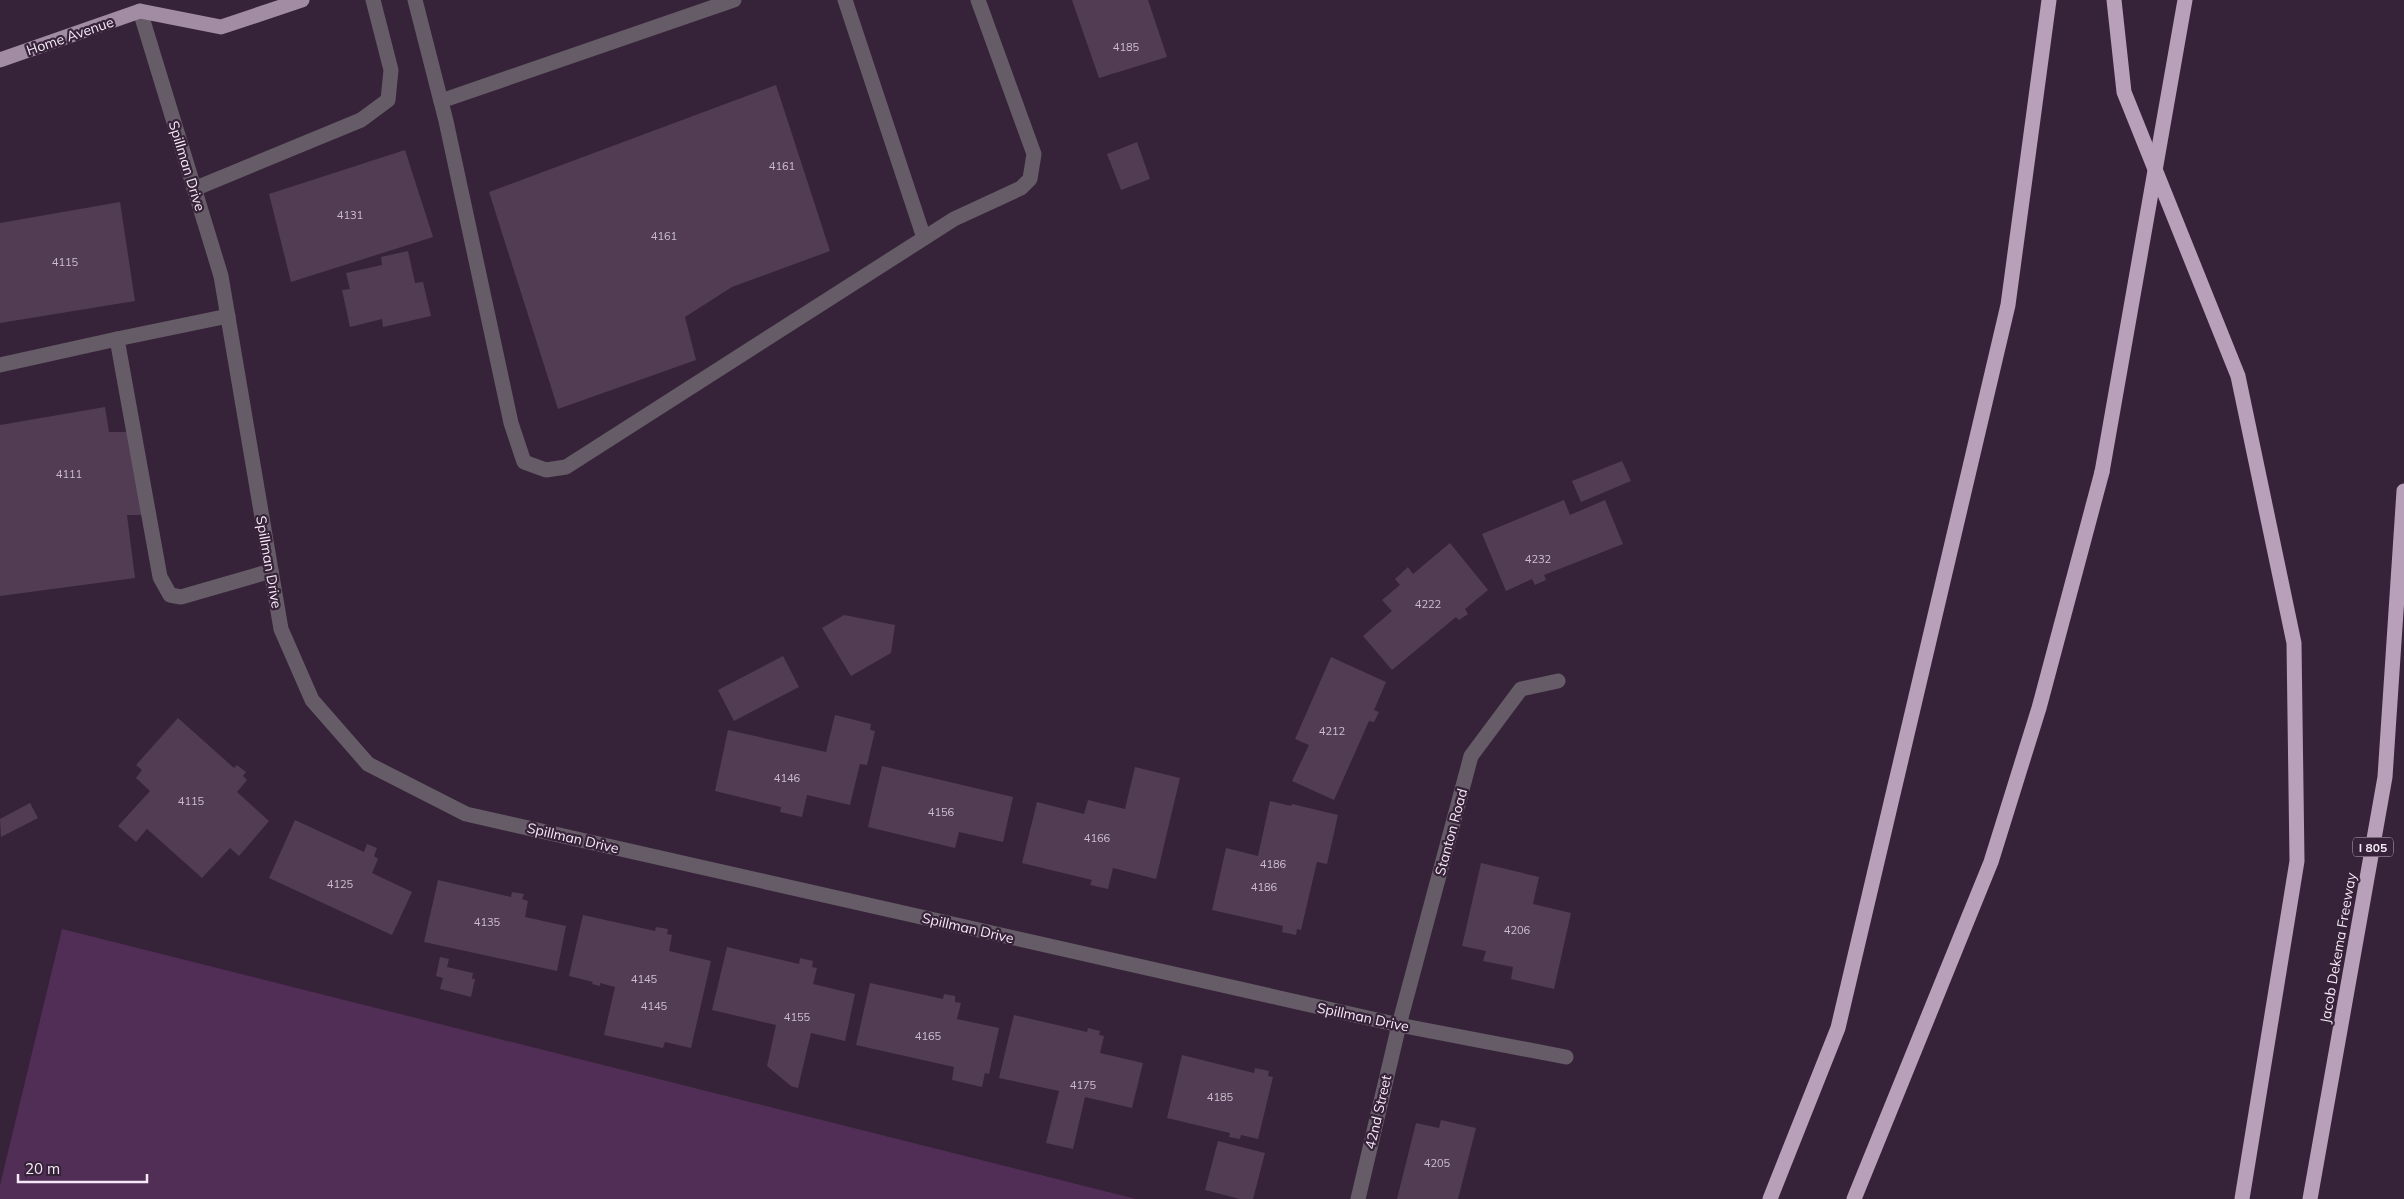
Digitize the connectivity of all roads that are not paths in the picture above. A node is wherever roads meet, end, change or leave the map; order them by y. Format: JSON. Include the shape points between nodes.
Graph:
{"nodes":[{"id":1,"x":302,"y":0,"type":"edge"},
{"id":2,"x":374,"y":0,"type":"edge"},
{"id":3,"x":415,"y":0,"type":"edge"},
{"id":4,"x":734,"y":0,"type":"edge"},
{"id":5,"x":845,"y":0,"type":"edge"},
{"id":6,"x":978,"y":0,"type":"edge"},
{"id":7,"x":2048,"y":0,"type":"edge"},
{"id":8,"x":2114,"y":0,"type":"edge"},
{"id":9,"x":2185,"y":0,"type":"edge"},
{"id":10,"x":144,"y":6,"type":"edge"},
{"id":11,"x":0,"y":60,"type":"edge"},
{"id":12,"x":441,"y":101,"type":"junction"},
{"id":13,"x":194,"y":189,"type":"junction"},
{"id":14,"x":924,"y":238,"type":"junction"},
{"id":15,"x":228,"y":316,"type":"junction"},
{"id":16,"x":116,"y":339,"type":"junction"},
{"id":17,"x":0,"y":364,"type":"edge"},
{"id":18,"x":2404,"y":492,"type":"edge"},
{"id":19,"x":271,"y":571,"type":"junction"},
{"id":20,"x":1558,"y":681,"type":"dead end"},
{"id":21,"x":1399,"y":1025,"type":"junction"},
{"id":22,"x":1566,"y":1057,"type":"dead end"},
{"id":23,"x":1358,"y":1199,"type":"edge"},
{"id":24,"x":1770,"y":1199,"type":"edge"},
{"id":25,"x":1854,"y":1199,"type":"edge"},
{"id":26,"x":2242,"y":1199,"type":"edge"},
{"id":27,"x":2310,"y":1199,"type":"edge"}],
"edges":[{"from":1,"to":10,"type":"main road","via":[[221,27]]},
{"from":2,"to":13,"type":"street","via":[[391,70],[388,100],[361,120]]},
{"from":3,"to":12,"type":"street"},
{"from":4,"to":12,"type":"street"},
{"from":5,"to":14,"type":"street"},
{"from":6,"to":14,"type":"street","via":[[1034,154],[1030,179],[1021,188],[954,219]]},
{"from":7,"to":24,"type":"highway","via":[[2008,305],[1838,1028]]},
{"from":8,"to":26,"type":"highway","via":[[2124,92],[2238,376],[2294,643],[2297,861]]},
{"from":9,"to":25,"type":"highway","bridge":true,"via":[[2102,472],[2039,708],[1991,862]]},
{"from":10,"to":11,"type":"main road","name":"Home Avenue"},
{"from":10,"to":13,"type":"street","name":"Spillman Drive"},
{"from":12,"to":14,"type":"street","via":[[511,424],[524,462],[546,470],[566,467]]},
{"from":13,"to":15,"type":"street","name":"Spillman Drive","via":[[221,276]]},
{"from":15,"to":16,"type":"street"},
{"from":15,"to":19,"type":"street","name":"Spillman Drive"},
{"from":16,"to":17,"type":"street"},
{"from":16,"to":19,"type":"street","via":[[160,576],[170,595],[181,597]]},
{"from":18,"to":27,"type":"highway","name":"Jacob Dekema Freeway","number":"I 805","via":[[2385,778]]},
{"from":19,"to":21,"type":"street","name":"Spillman Drive","via":[[281,629],[312,700],[368,764],[466,814]]},
{"from":20,"to":21,"type":"street","name":"Stanton Road","via":[[1521,689],[1471,756]]},
{"from":21,"to":22,"type":"street","name":"Spillman Drive"},
{"from":21,"to":23,"type":"street","name":"42nd Street"}]}
